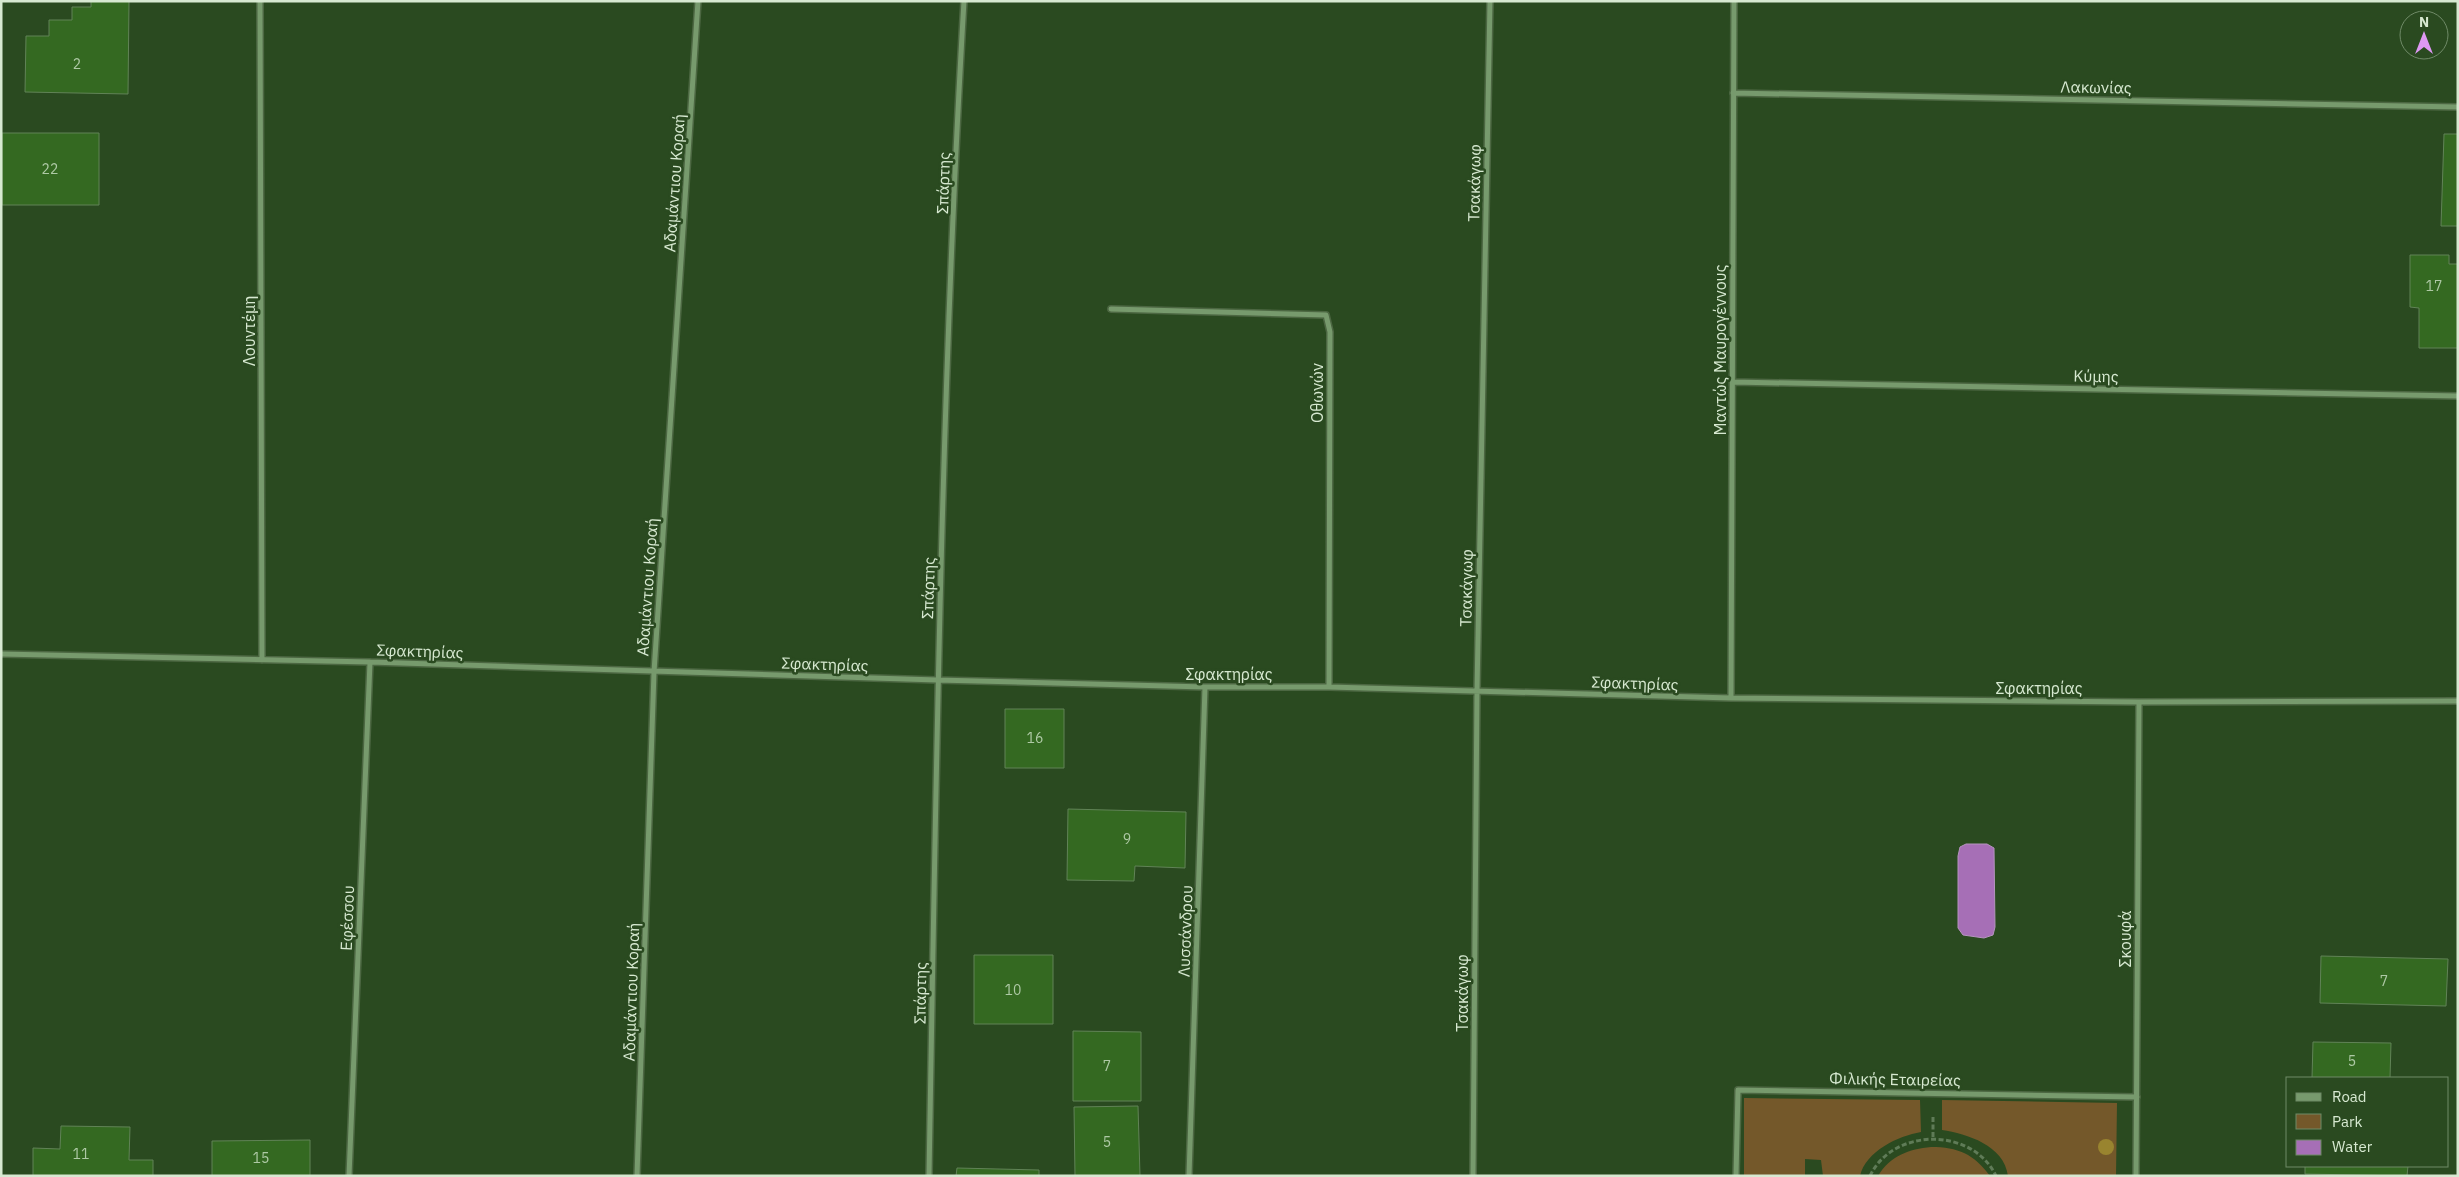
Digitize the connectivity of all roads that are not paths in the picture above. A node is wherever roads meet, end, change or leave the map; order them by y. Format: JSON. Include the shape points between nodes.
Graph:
{"nodes":[{"id":1,"x":260,"y":1,"type":"edge"},
{"id":2,"x":698,"y":1,"type":"edge"},
{"id":3,"x":964,"y":1,"type":"edge"},
{"id":4,"x":1490,"y":1,"type":"edge"},
{"id":5,"x":1734,"y":1,"type":"edge"},
{"id":6,"x":1733,"y":93,"type":"junction"},
{"id":7,"x":2458,"y":107,"type":"edge"},
{"id":8,"x":1111,"y":309,"type":"dead end"},
{"id":9,"x":1733,"y":382,"type":"junction"},
{"id":10,"x":2458,"y":396,"type":"edge"},
{"id":11,"x":1,"y":654,"type":"edge"},
{"id":12,"x":262,"y":660,"type":"junction"},
{"id":13,"x":370,"y":662,"type":"junction"},
{"id":14,"x":654,"y":672,"type":"junction"},
{"id":15,"x":937,"y":680,"type":"junction"},
{"id":16,"x":1205,"y":687,"type":"junction"},
{"id":17,"x":1329,"y":687,"type":"junction"},
{"id":18,"x":1477,"y":691,"type":"junction"},
{"id":19,"x":1730,"y":698,"type":"junction"},
{"id":20,"x":2458,"y":701,"type":"edge"},
{"id":21,"x":2139,"y":702,"type":"junction"},
{"id":22,"x":2137,"y":1096,"type":"junction"},
{"id":23,"x":349,"y":1176,"type":"edge"},
{"id":24,"x":637,"y":1176,"type":"edge"},
{"id":25,"x":929,"y":1176,"type":"edge"},
{"id":26,"x":1189,"y":1176,"type":"edge"},
{"id":27,"x":1473,"y":1176,"type":"edge"},
{"id":28,"x":1736,"y":1176,"type":"edge"},
{"id":29,"x":2136,"y":1176,"type":"edge"}],
"edges":[{"from":1,"to":12,"type":"street","name":"Λουντέμη"},
{"from":2,"to":14,"type":"street","name":"Αδαμάντιου Κοραή"},
{"from":3,"to":15,"type":"street","name":"Σπάρτης"},
{"from":4,"to":18,"type":"street","name":"Τσακάγωφ"},
{"from":5,"to":6,"type":"street","name":"Μαντώς Μαυρογέννους"},
{"from":6,"to":7,"type":"street","name":"Λακωνίας"},
{"from":6,"to":9,"type":"street","name":"Μαντώς Μαυρογέννους"},
{"from":8,"to":17,"type":"street","name":"Οθωνών","via":[[1326,315],[1330,332]]},
{"from":9,"to":10,"type":"street","name":"Κύμης"},
{"from":9,"to":19,"type":"street","name":"Μαντώς Μαυρογέννους"},
{"from":11,"to":12,"type":"street","name":"Σφακτηρίας"},
{"from":12,"to":13,"type":"street","name":"Σφακτηρίας"},
{"from":13,"to":14,"type":"street","name":"Σφακτηρίας"},
{"from":13,"to":23,"type":"street","name":"Εφέσσου"},
{"from":14,"to":15,"type":"street","name":"Σφακτηρίας"},
{"from":14,"to":24,"type":"street","name":"Αδαμάντιου Κοραή"},
{"from":15,"to":16,"type":"street","name":"Σφακτηρίας"},
{"from":15,"to":25,"type":"street","name":"Σπάρτης"},
{"from":16,"to":17,"type":"street","name":"Σφακτηρίας"},
{"from":16,"to":26,"type":"street","name":"Λυσσάνδρου"},
{"from":17,"to":18,"type":"street","name":"Σφακτηρίας"},
{"from":18,"to":19,"type":"street","name":"Σφακτηρίας"},
{"from":18,"to":27,"type":"street","name":"Τσακάγωφ"},
{"from":19,"to":21,"type":"street","name":"Σφακτηρίας"},
{"from":20,"to":21,"type":"street","name":"Σφακτηρίας"},
{"from":21,"to":22,"type":"street","name":"Σκουφά"},
{"from":22,"to":28,"type":"street","name":"Φιλικής Εταιρείας","via":[[1738,1090]]},
{"from":22,"to":29,"type":"street","name":"Σκουφά"}]}
